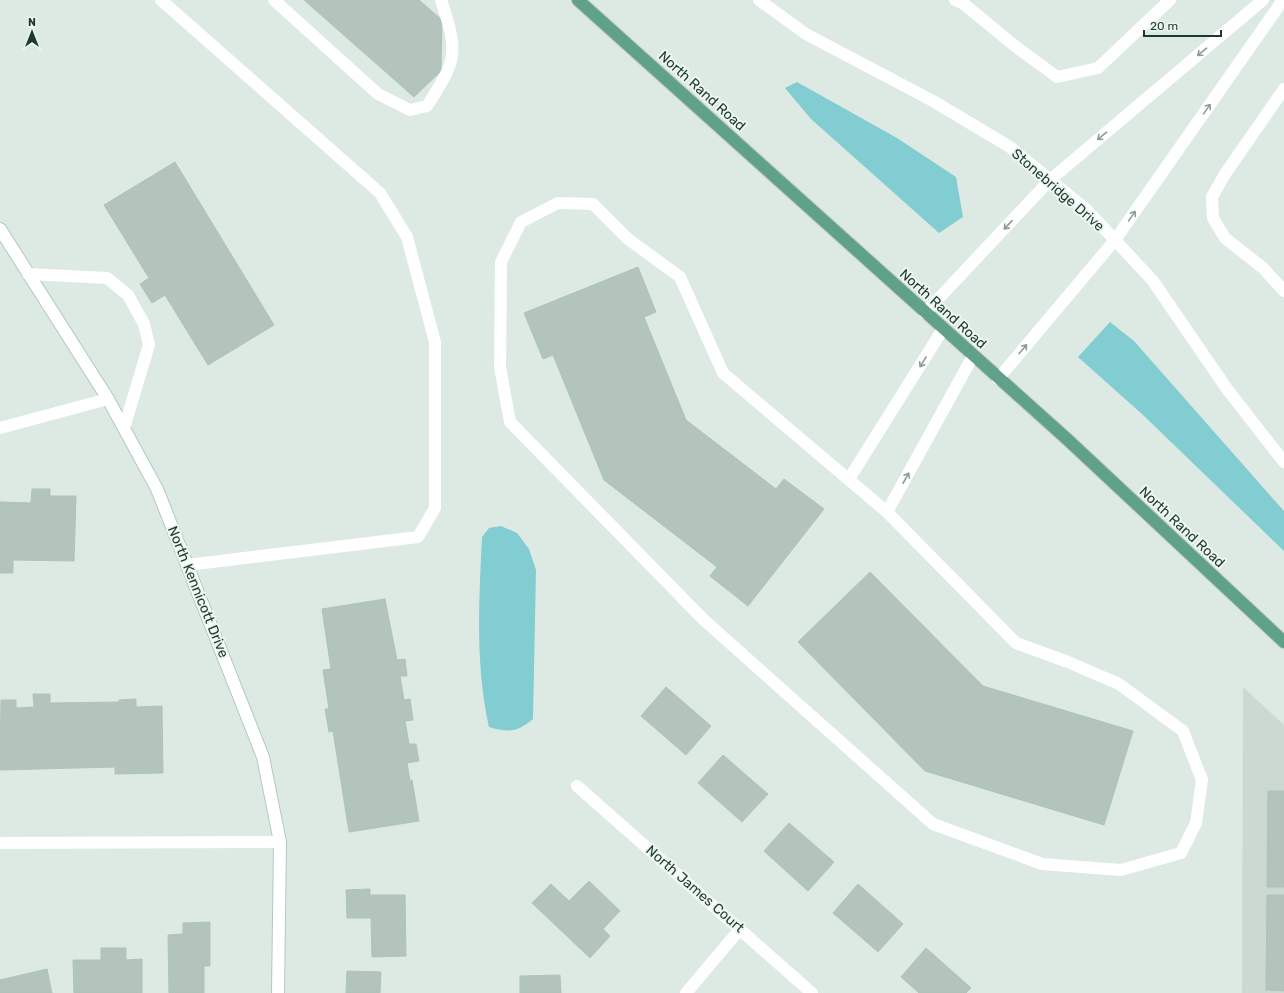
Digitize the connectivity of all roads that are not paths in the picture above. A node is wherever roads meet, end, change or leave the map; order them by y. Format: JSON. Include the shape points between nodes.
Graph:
{"nodes":[{"id":1,"x":161,"y":0,"type":"edge"},
{"id":2,"x":274,"y":0,"type":"edge"},
{"id":3,"x":441,"y":0,"type":"edge"},
{"id":4,"x":578,"y":0,"type":"edge"},
{"id":5,"x":759,"y":0,"type":"edge"},
{"id":6,"x":955,"y":0,"type":"edge"},
{"id":7,"x":1170,"y":0,"type":"edge"},
{"id":8,"x":1264,"y":0,"type":"edge"},
{"id":9,"x":1283,"y":0,"type":"edge"},
{"id":10,"x":1284,"y":89,"type":"edge"},
{"id":11,"x":1050,"y":180,"type":"junction"},
{"id":12,"x":0,"y":229,"type":"edge"},
{"id":13,"x":1115,"y":240,"type":"junction"},
{"id":14,"x":28,"y":274,"type":"junction"},
{"id":15,"x":1284,"y":291,"type":"edge"},
{"id":16,"x":925,"y":313,"type":"junction"},
{"id":17,"x":943,"y":329,"type":"junction"},
{"id":18,"x":973,"y":356,"type":"junction"},
{"id":19,"x":998,"y":379,"type":"junction"},
{"id":20,"x":108,"y":400,"type":"junction"},
{"id":21,"x":0,"y":428,"type":"edge"},
{"id":22,"x":124,"y":428,"type":"junction"},
{"id":23,"x":1284,"y":462,"type":"edge"},
{"id":24,"x":849,"y":479,"type":"junction"},
{"id":25,"x":887,"y":512,"type":"junction"},
{"id":26,"x":187,"y":565,"type":"junction"},
{"id":27,"x":1284,"y":642,"type":"edge"},
{"id":28,"x":577,"y":786,"type":"dead end"},
{"id":29,"x":280,"y":842,"type":"junction"},
{"id":30,"x":0,"y":843,"type":"edge"},
{"id":31,"x":740,"y":929,"type":"junction"},
{"id":32,"x":278,"y":993,"type":"edge"},
{"id":33,"x":686,"y":993,"type":"edge"},
{"id":34,"x":812,"y":993,"type":"edge"}],
"edges":[{"from":1,"to":26,"type":"street","via":[[380,193],[407,237],[435,342],[435,508],[418,537]]},
{"from":2,"to":3,"type":"street","via":[[378,94],[410,110],[427,106],[448,74],[452,58],[452,34]]},
{"from":4,"to":16,"type":"main road","name":"North Rand Road"},
{"from":5,"to":11,"type":"street","name":"Stonebridge Drive","via":[[806,34],[934,101],[1010,147]]},
{"from":6,"to":7,"type":"street","via":[[964,4],[1057,77],[1098,68]]},
{"from":8,"to":11,"type":"street","one_way":true},
{"from":13,"to":9,"type":"street","one_way":true},
{"from":10,"to":15,"type":"street","via":[[1212,197],[1213,218],[1224,238],[1264,268]]},
{"from":11,"to":13,"type":"street","name":"Stonebridge Drive","via":[[1088,211]]},
{"from":11,"to":16,"type":"street","one_way":true},
{"from":12,"to":14,"type":"street","name":"North Kennicott Drive"},
{"from":19,"to":13,"type":"street","one_way":true},
{"from":13,"to":23,"type":"street","name":"Stonebridge Drive","via":[[1153,281],[1227,389]]},
{"from":14,"to":20,"type":"street","name":"North Kennicott Drive"},
{"from":14,"to":22,"type":"street","via":[[107,278],[128,295],[144,324],[149,345]]},
{"from":16,"to":17,"type":"main road","name":"North Rand Road"},
{"from":17,"to":18,"type":"main road","name":"North Rand Road"},
{"from":17,"to":24,"type":"street","one_way":true},
{"from":18,"to":19,"type":"main road","name":"North Rand Road"},
{"from":25,"to":18,"type":"street","one_way":true},
{"from":19,"to":27,"type":"main road","name":"North Rand Road","via":[[1068,440]]},
{"from":20,"to":21,"type":"street"},
{"from":20,"to":22,"type":"street","name":"North Kennicott Drive"},
{"from":22,"to":26,"type":"street","name":"North Kennicott Drive","via":[[157,489]]},
{"from":24,"to":25,"type":"street"},
{"from":24,"to":25,"type":"street","via":[[722,373],[680,277],[628,239],[593,204],[558,203],[521,222],[502,262],[500,367],[510,422],[704,620],[933,824],[1042,864],[1121,870],[1181,853],[1196,823],[1202,780],[1183,731],[1119,684],[1016,643]]},
{"from":26,"to":29,"type":"street","name":"North Kennicott Drive","via":[[263,757]]},
{"from":28,"to":31,"type":"street","name":"North James Court"},
{"from":29,"to":30,"type":"street"},
{"from":29,"to":32,"type":"street","name":"North Kennicott Drive"},
{"from":31,"to":33,"type":"street"},
{"from":31,"to":34,"type":"street","name":"North James Court"}]}
